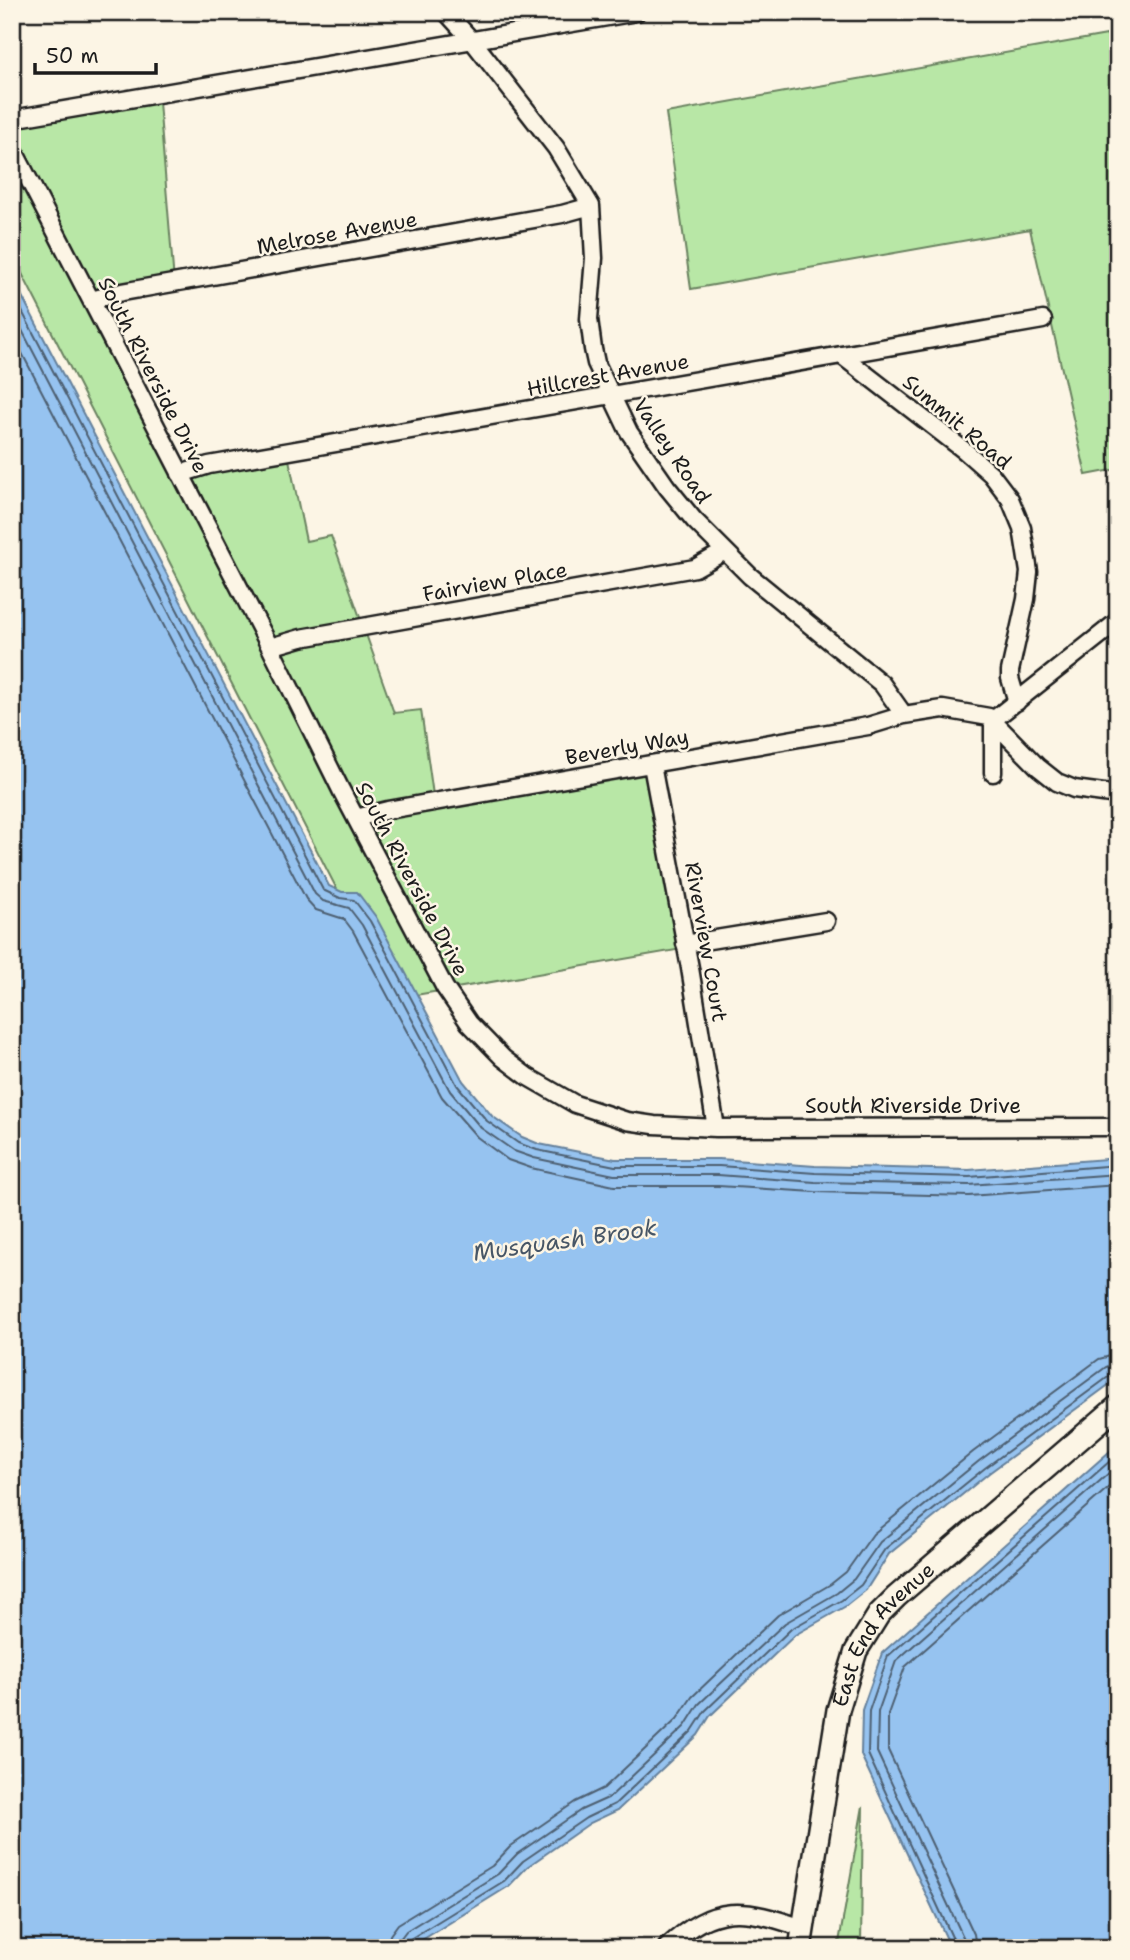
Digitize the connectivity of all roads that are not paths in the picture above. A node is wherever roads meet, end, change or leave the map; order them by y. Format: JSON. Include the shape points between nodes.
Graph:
{"nodes":[{"id":1,"x":446,"y":12,"type":"edge"},
{"id":2,"x":637,"y":12,"type":"edge"},
{"id":3,"x":469,"y":40,"type":"junction"},
{"id":4,"x":12,"y":119,"type":"edge"},
{"id":5,"x":12,"y":147,"type":"edge"},
{"id":6,"x":591,"y":206,"type":"junction"},
{"id":7,"x":91,"y":300,"type":"junction"},
{"id":8,"x":1043,"y":320,"type":"dead end"},
{"id":9,"x":841,"y":355,"type":"junction"},
{"id":10,"x":611,"y":395,"type":"junction"},
{"id":11,"x":180,"y":474,"type":"junction"},
{"id":12,"x":725,"y":551,"type":"junction"},
{"id":13,"x":1118,"y":621,"type":"edge"},
{"id":14,"x":270,"y":647,"type":"junction"},
{"id":15,"x":1017,"y":702,"type":"junction"},
{"id":16,"x":904,"y":715,"type":"junction"},
{"id":17,"x":993,"y":720,"type":"junction"},
{"id":18,"x":652,"y":765,"type":"junction"},
{"id":19,"x":993,"y":773,"type":"dead end"},
{"id":20,"x":1118,"y":794,"type":"edge"},
{"id":21,"x":356,"y":818,"type":"junction"},
{"id":22,"x":826,"y":921,"type":"dead end"},
{"id":23,"x":685,"y":944,"type":"junction"},
{"id":24,"x":1118,"y":1127,"type":"edge"},
{"id":25,"x":716,"y":1128,"type":"junction"},
{"id":26,"x":1118,"y":1406,"type":"edge"},
{"id":27,"x":802,"y":1938,"type":"edge"},
{"id":28,"x":666,"y":1948,"type":"edge"}],
"edges":[{"from":1,"to":3,"type":"street","name":"Valley Road"},
{"from":2,"to":3,"type":"street"},
{"from":3,"to":4,"type":"street"},
{"from":3,"to":6,"type":"street","name":"Valley Road","via":[[556,148]]},
{"from":5,"to":7,"type":"street","name":"South Riverside Drive"},
{"from":6,"to":7,"type":"street","name":"Melrose Avenue"},
{"from":6,"to":10,"type":"street","name":"Valley Road","via":[[592,339],[596,363]]},
{"from":7,"to":11,"type":"street","name":"South Riverside Drive"},
{"from":8,"to":9,"type":"street","name":"Hillcrest Avenue"},
{"from":9,"to":10,"type":"street","name":"Hillcrest Avenue"},
{"from":9,"to":15,"type":"street","name":"Summit Road","via":[[965,451],[1010,499],[1022,528],[1029,572],[1010,671]]},
{"from":10,"to":11,"type":"street","name":"Hillcrest Avenue","via":[[209,465]]},
{"from":10,"to":12,"type":"street","name":"Valley Road","via":[[629,432],[667,487]]},
{"from":11,"to":14,"type":"street","name":"South Riverside Drive"},
{"from":12,"to":14,"type":"street","name":"Fairview Place","via":[[695,568]]},
{"from":12,"to":16,"type":"street","name":"Valley Road","via":[[881,684]]},
{"from":13,"to":15,"type":"street"},
{"from":14,"to":21,"type":"street","name":"South Riverside Drive"},
{"from":15,"to":17,"type":"street"},
{"from":16,"to":17,"type":"street","via":[[943,709]]},
{"from":16,"to":18,"type":"street","name":"Beverly Way","via":[[869,726]]},
{"from":17,"to":19,"type":"street"},
{"from":17,"to":20,"type":"street","via":[[1057,782],[1074,789]]},
{"from":18,"to":21,"type":"street","name":"Beverly Way"},
{"from":18,"to":23,"type":"street","name":"Riverview Court"},
{"from":21,"to":25,"type":"street","name":"South Riverside Drive","via":[[445,988],[503,1058],[552,1092],[602,1114],[654,1125]]},
{"from":22,"to":23,"type":"street"},
{"from":23,"to":25,"type":"street","name":"Riverview Court"},
{"from":24,"to":25,"type":"street","name":"South Riverside Drive"},
{"from":26,"to":27,"type":"street","name":"East End Avenue","via":[[896,1597],[866,1633],[849,1669],[838,1710]]},
{"from":27,"to":28,"type":"street","via":[[748,1912],[724,1913],[689,1929]]}]}
